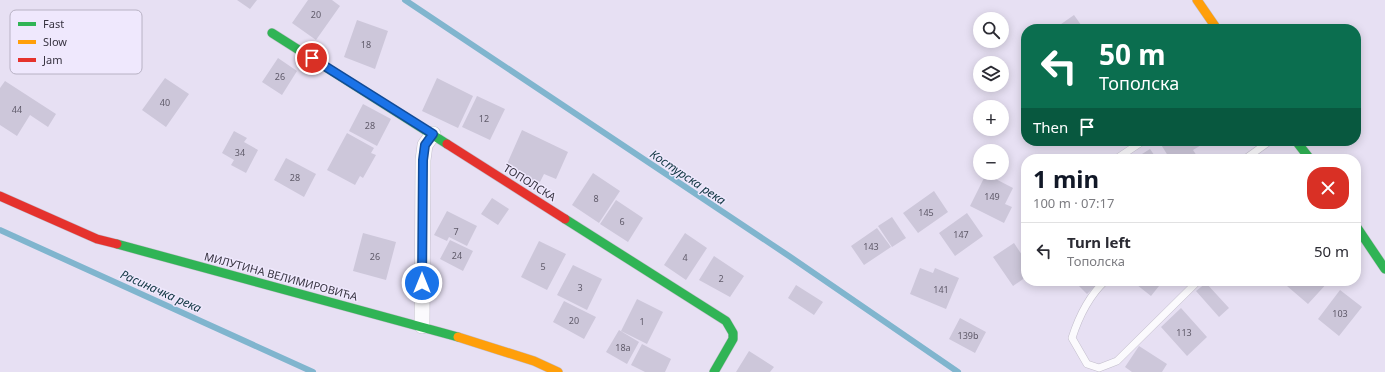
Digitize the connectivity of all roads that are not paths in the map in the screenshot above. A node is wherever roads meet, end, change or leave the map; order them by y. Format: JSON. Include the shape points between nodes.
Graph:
{"nodes":[{"id":1,"x":1197,"y":0,"type":"edge"},
{"id":2,"x":1214,"y":24,"type":"edge"},
{"id":3,"x":272,"y":33,"type":"dead end"},
{"id":4,"x":433,"y":134,"type":"junction"},
{"id":5,"x":1136,"y":146,"type":"edge"},
{"id":6,"x":1263,"y":146,"type":"edge"},
{"id":7,"x":1300,"y":146,"type":"edge"},
{"id":8,"x":1124,"y":154,"type":"edge"},
{"id":9,"x":1252,"y":154,"type":"edge"},
{"id":10,"x":1306,"y":154,"type":"edge"},
{"id":11,"x":0,"y":196,"type":"edge"},
{"id":12,"x":1361,"y":233,"type":"edge"},
{"id":13,"x":1385,"y":269,"type":"edge"},
{"id":14,"x":1100,"y":286,"type":"edge"},
{"id":15,"x":1193,"y":286,"type":"edge"},
{"id":16,"x":422,"y":326,"type":"junction"},
{"id":17,"x":558,"y":372,"type":"edge"},
{"id":18,"x":714,"y":372,"type":"edge"}],
"edges":[{"from":1,"to":2,"type":"street"},
{"from":3,"to":4,"type":"street","name":"ТОПОЛСКА"},
{"from":4,"to":16,"type":"street","via":[[425,145],[423,160]]},
{"from":4,"to":18,"type":"street","name":"ТОПОЛСКА","via":[[726,321],[733,333],[733,339]]},
{"from":5,"to":8,"type":"lane"},
{"from":6,"to":9,"type":"lane"},
{"from":7,"to":10,"type":"street"},
{"from":11,"to":16,"type":"street","name":"МИЛУТИНА ВЕЛИМИРОВИЋА","via":[[97,239]]},
{"from":12,"to":13,"type":"street"},
{"from":14,"to":15,"type":"lane","via":[[1082,311],[1072,338],[1087,364],[1099,368],[1117,361]]},
{"from":16,"to":17,"type":"street","name":"МИЛУТИНА ВЕЛИМИРОВИЋА","via":[[534,361]]}]}
